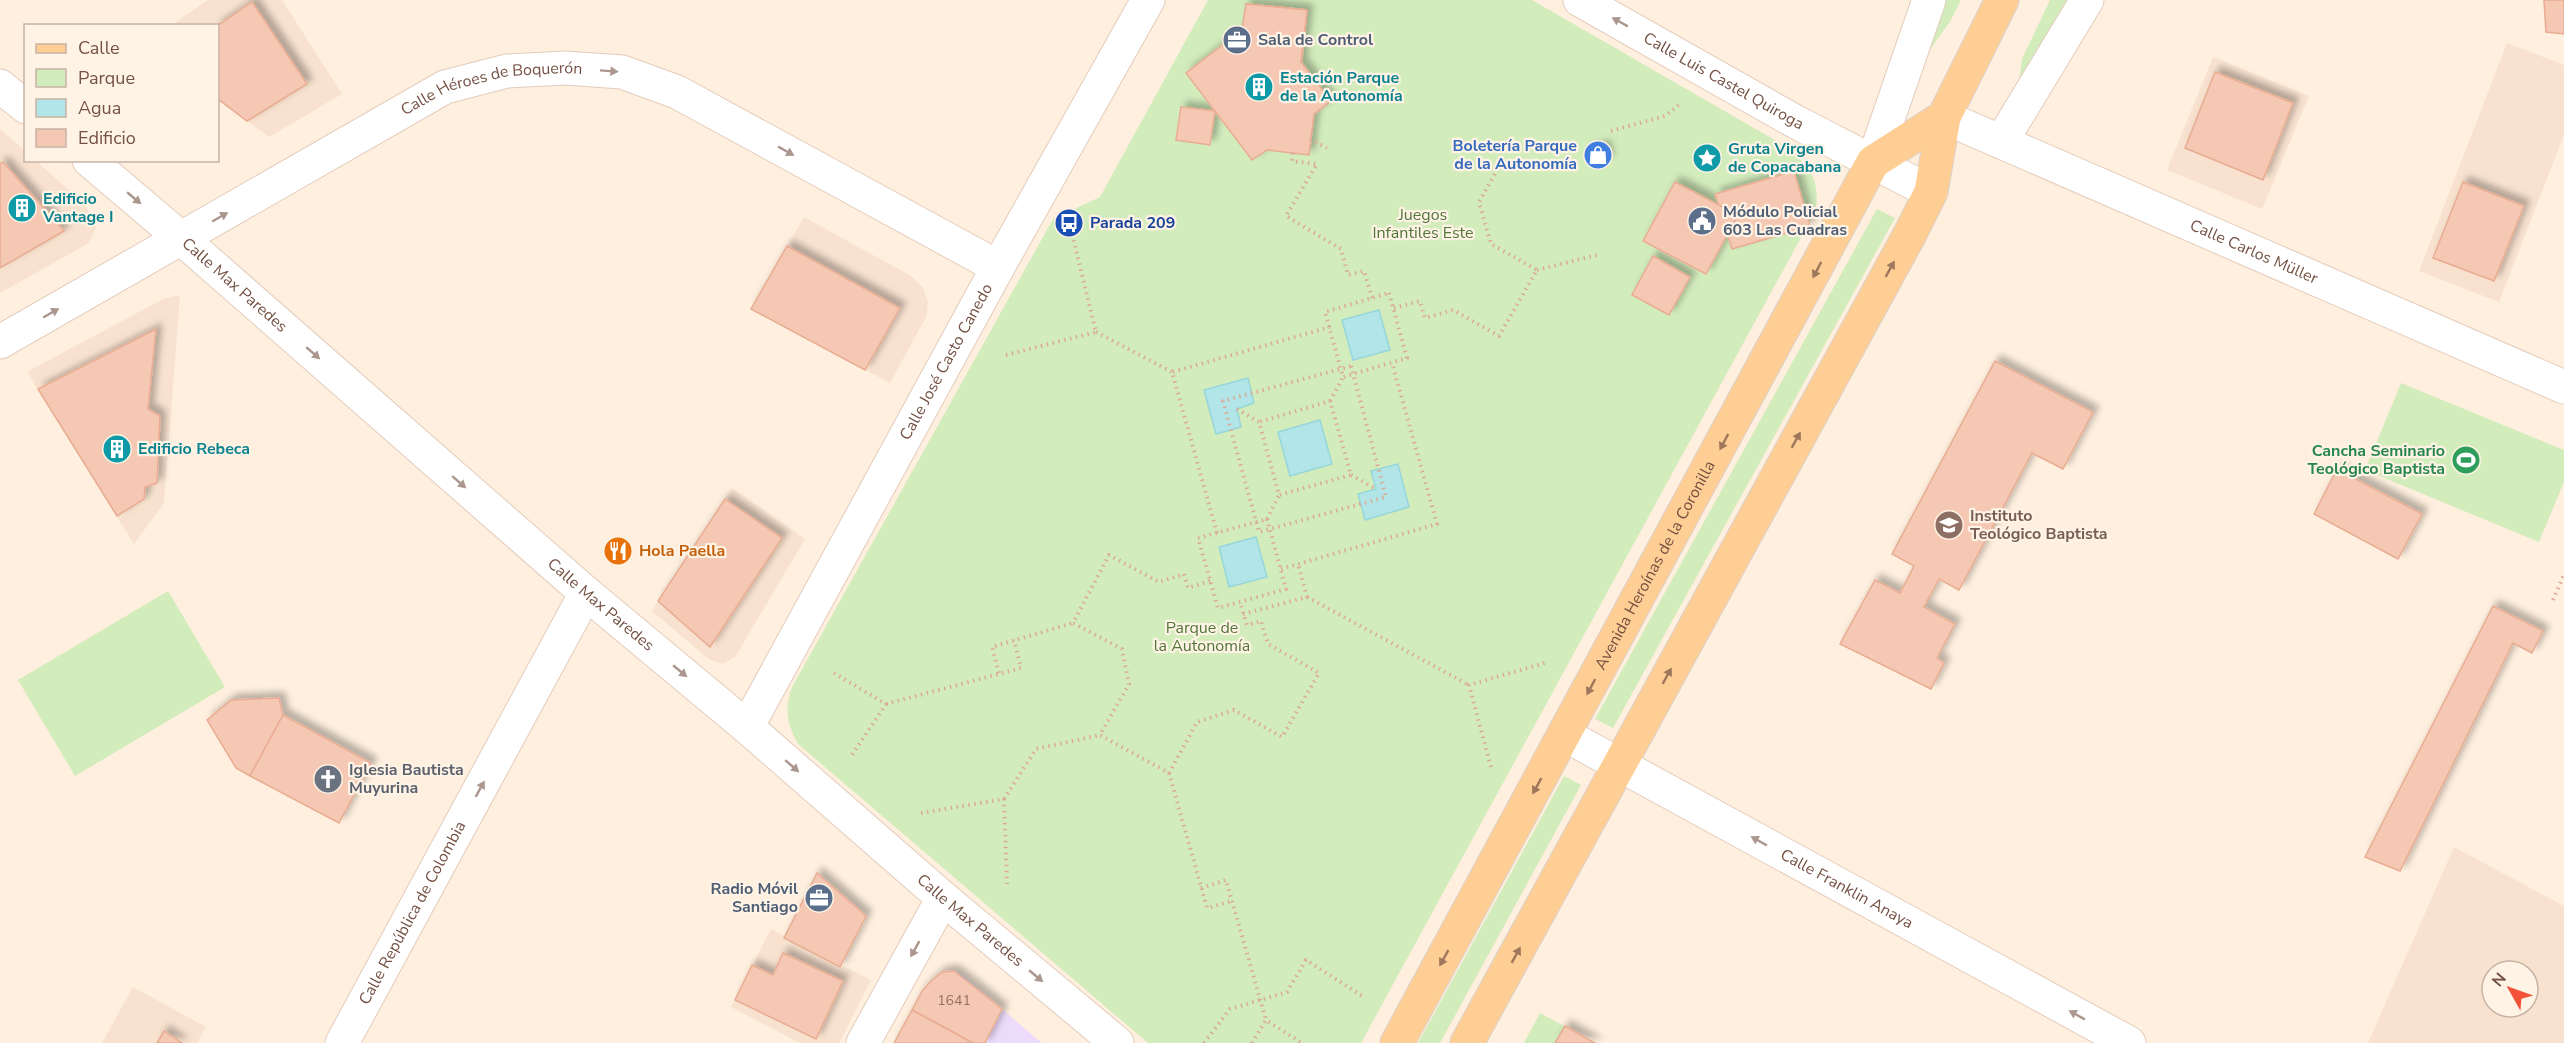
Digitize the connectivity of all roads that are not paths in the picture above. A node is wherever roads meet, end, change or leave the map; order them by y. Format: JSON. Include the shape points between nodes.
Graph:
{"nodes":[{"id":1,"x":1148,"y":0,"type":"edge"},
{"id":2,"x":1580,"y":0,"type":"edge"},
{"id":3,"x":1929,"y":0,"type":"edge"},
{"id":4,"x":2002,"y":0,"type":"edge"},
{"id":5,"x":2086,"y":0,"type":"edge"},
{"id":6,"x":0,"y":86,"type":"edge"},
{"id":7,"x":24,"y":105,"type":"edge"},
{"id":8,"x":1944,"y":117,"type":"junction"},
{"id":9,"x":2001,"y":142,"type":"junction"},
{"id":10,"x":91,"y":162,"type":"edge"},
{"id":11,"x":1873,"y":162,"type":"junction"},
{"id":12,"x":1932,"y":192,"type":"junction"},
{"id":13,"x":182,"y":239,"type":"junction"},
{"id":14,"x":998,"y":267,"type":"junction"},
{"id":15,"x":0,"y":342,"type":"edge"},
{"id":16,"x":2564,"y":387,"type":"edge"},
{"id":17,"x":586,"y":593,"type":"junction"},
{"id":18,"x":747,"y":728,"type":"junction"},
{"id":19,"x":1565,"y":735,"type":"junction"},
{"id":20,"x":1620,"y":765,"type":"junction"},
{"id":21,"x":943,"y":898,"type":"junction"},
{"id":22,"x":342,"y":1043,"type":"edge"},
{"id":23,"x":863,"y":1043,"type":"edge"},
{"id":24,"x":1117,"y":1043,"type":"edge"},
{"id":25,"x":1397,"y":1043,"type":"edge"},
{"id":26,"x":1467,"y":1043,"type":"edge"},
{"id":27,"x":2129,"y":1043,"type":"edge"}],
"edges":[{"from":1,"to":14,"type":"street","name":"Calle José Casto Canedo"},
{"from":11,"to":2,"type":"street","name":"Calle Luis Castel Quiroga","one_way":true},
{"from":3,"to":11,"type":"street"},
{"from":4,"to":8,"type":"main road"},
{"from":5,"to":9,"type":"street"},
{"from":6,"to":7,"type":"street"},
{"from":8,"to":9,"type":"street","name":"Calle Carlos Müller"},
{"from":8,"to":11,"type":"main road","name":"Avenida Heroínas de la Coronilla"},
{"from":8,"to":12,"type":"main road"},
{"from":9,"to":16,"type":"street","name":"Calle Carlos Müller"},
{"from":10,"to":13,"type":"street","name":"Calle Max Paredes","one_way":true},
{"from":11,"to":12,"type":"street","name":"Calle Luis Castel Quiroga"},
{"from":11,"to":19,"type":"main road","name":"Avenida Heroínas de la Coronilla","one_way":true},
{"from":20,"to":12,"type":"main road","one_way":true},
{"from":13,"to":14,"type":"street","name":"Calle Héroes de Boquerón","one_way":true,"via":[[445,87],[507,71],[566,68],[622,72],[677,92]]},
{"from":15,"to":13,"type":"street","name":"Calle Héroes de Boquerón","one_way":true},
{"from":13,"to":17,"type":"street","name":"Calle Max Paredes","one_way":true},
{"from":14,"to":18,"type":"street","name":"Calle José Casto Canedo"},
{"from":17,"to":18,"type":"street","name":"Calle Max Paredes","one_way":true},
{"from":22,"to":17,"type":"street","name":"Calle República de Colombia","one_way":true},
{"from":18,"to":21,"type":"street","name":"Calle Max Paredes","one_way":true},
{"from":19,"to":20,"type":"street","name":"Calle Franklin Anaya"},
{"from":19,"to":25,"type":"main road","name":"Avenida Heroínas de la Coronilla","one_way":true},
{"from":26,"to":20,"type":"main road","one_way":true},
{"from":27,"to":20,"type":"street","name":"Calle Franklin Anaya","one_way":true},
{"from":21,"to":23,"type":"street","one_way":true},
{"from":21,"to":24,"type":"street","name":"Calle Max Paredes","one_way":true}]}
